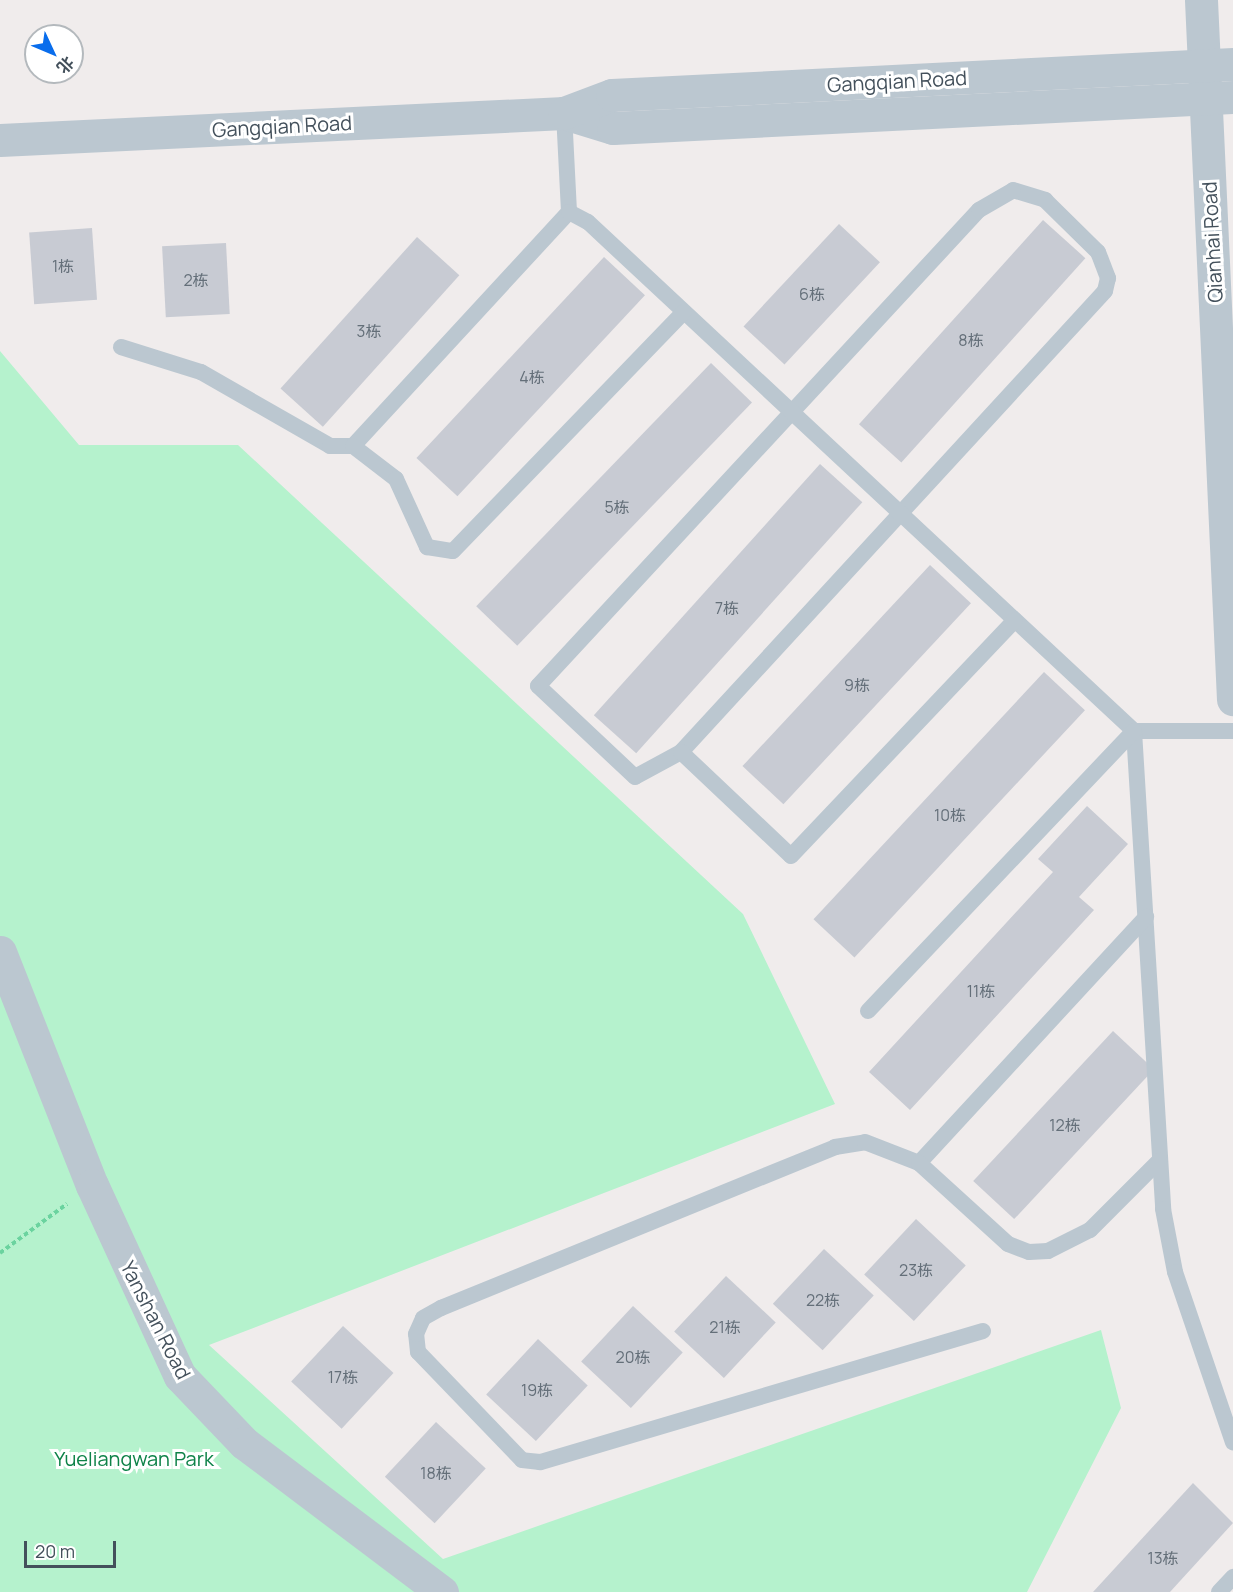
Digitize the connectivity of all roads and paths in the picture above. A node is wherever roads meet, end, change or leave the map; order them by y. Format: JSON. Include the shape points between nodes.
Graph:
{"nodes":[{"id":1,"x":1201,"y":0,"type":"edge"},
{"id":2,"x":1219,"y":64,"type":"edge"},
{"id":3,"x":1220,"y":97,"type":"edge"},
{"id":4,"x":564,"y":113,"type":"junction"},
{"id":5,"x":0,"y":140,"type":"edge"},
{"id":6,"x":569,"y":212,"type":"junction"},
{"id":7,"x":684,"y":312,"type":"junction"},
{"id":8,"x":121,"y":347,"type":"dead end"},
{"id":9,"x":792,"y":412,"type":"junction"},
{"id":10,"x":353,"y":446,"type":"junction"},
{"id":11,"x":902,"y":514,"type":"junction"},
{"id":12,"x":1016,"y":620,"type":"junction"},
{"id":13,"x":1233,"y":699,"type":"edge"},
{"id":14,"x":1134,"y":731,"type":"junction"},
{"id":15,"x":1233,"y":731,"type":"edge"},
{"id":16,"x":681,"y":752,"type":"junction"},
{"id":17,"x":1146,"y":917,"type":"junction"},
{"id":18,"x":0,"y":952,"type":"edge"},
{"id":19,"x":868,"y":1011,"type":"dead end"},
{"id":20,"x":1159,"y":1161,"type":"junction"},
{"id":21,"x":919,"y":1163,"type":"junction"},
{"id":22,"x":92,"y":1185,"type":"junction"},
{"id":23,"x":0,"y":1253,"type":"edge"},
{"id":24,"x":983,"y":1331,"type":"dead end"},
{"id":25,"x":1233,"y":1442,"type":"edge"},
{"id":26,"x":1233,"y":1577,"type":"edge"},
{"id":27,"x":442,"y":1592,"type":"edge"},
{"id":28,"x":1219,"y":1592,"type":"edge"}],
"edges":[{"from":1,"to":2,"type":"street","name":"Qianhai Road"},
{"from":2,"to":3,"type":"street","name":"Qianhai Road"},
{"from":2,"to":4,"type":"street","name":"Gangqian Road","via":[[612,95]]},
{"from":3,"to":4,"type":"street","name":"Gangqian Road","via":[[613,128]]},
{"from":3,"to":13,"type":"street","name":"Qianhai Road"},
{"from":4,"to":5,"type":"street","name":"Gangqian Road"},
{"from":4,"to":6,"type":"lane"},
{"from":6,"to":7,"type":"lane","via":[[588,222]]},
{"from":6,"to":10,"type":"lane"},
{"from":7,"to":9,"type":"lane"},
{"from":7,"to":10,"type":"lane","via":[[453,551],[427,547],[396,479]]},
{"from":8,"to":10,"type":"lane","via":[[201,372],[330,446]]},
{"from":9,"to":11,"type":"lane"},
{"from":9,"to":11,"type":"lane","via":[[979,210],[1013,190],[1046,200],[1098,252],[1108,278],[1105,291]]},
{"from":9,"to":16,"type":"lane","via":[[538,686],[635,777]]},
{"from":11,"to":12,"type":"lane"},
{"from":11,"to":16,"type":"lane"},
{"from":12,"to":14,"type":"lane"},
{"from":12,"to":16,"type":"lane","via":[[791,856]]},
{"from":14,"to":15,"type":"lane"},
{"from":14,"to":17,"type":"lane"},
{"from":14,"to":19,"type":"lane"},
{"from":17,"to":20,"type":"lane"},
{"from":17,"to":21,"type":"lane"},
{"from":18,"to":22,"type":"street","name":"Yanshan Road"},
{"from":20,"to":21,"type":"lane","via":[[1090,1230],[1048,1251],[1029,1252],[1008,1244]]},
{"from":20,"to":25,"type":"lane","via":[[1175,1272]]},
{"from":21,"to":24,"type":"lane","via":[[865,1142],[835,1147],[441,1308],[423,1318],[416,1334],[418,1352],[522,1460],[540,1462]]},
{"from":22,"to":23,"type":"path"},
{"from":22,"to":27,"type":"street","name":"Yanshan Road","via":[[180,1376],[244,1443]]},
{"from":26,"to":28,"type":"lane"}]}
